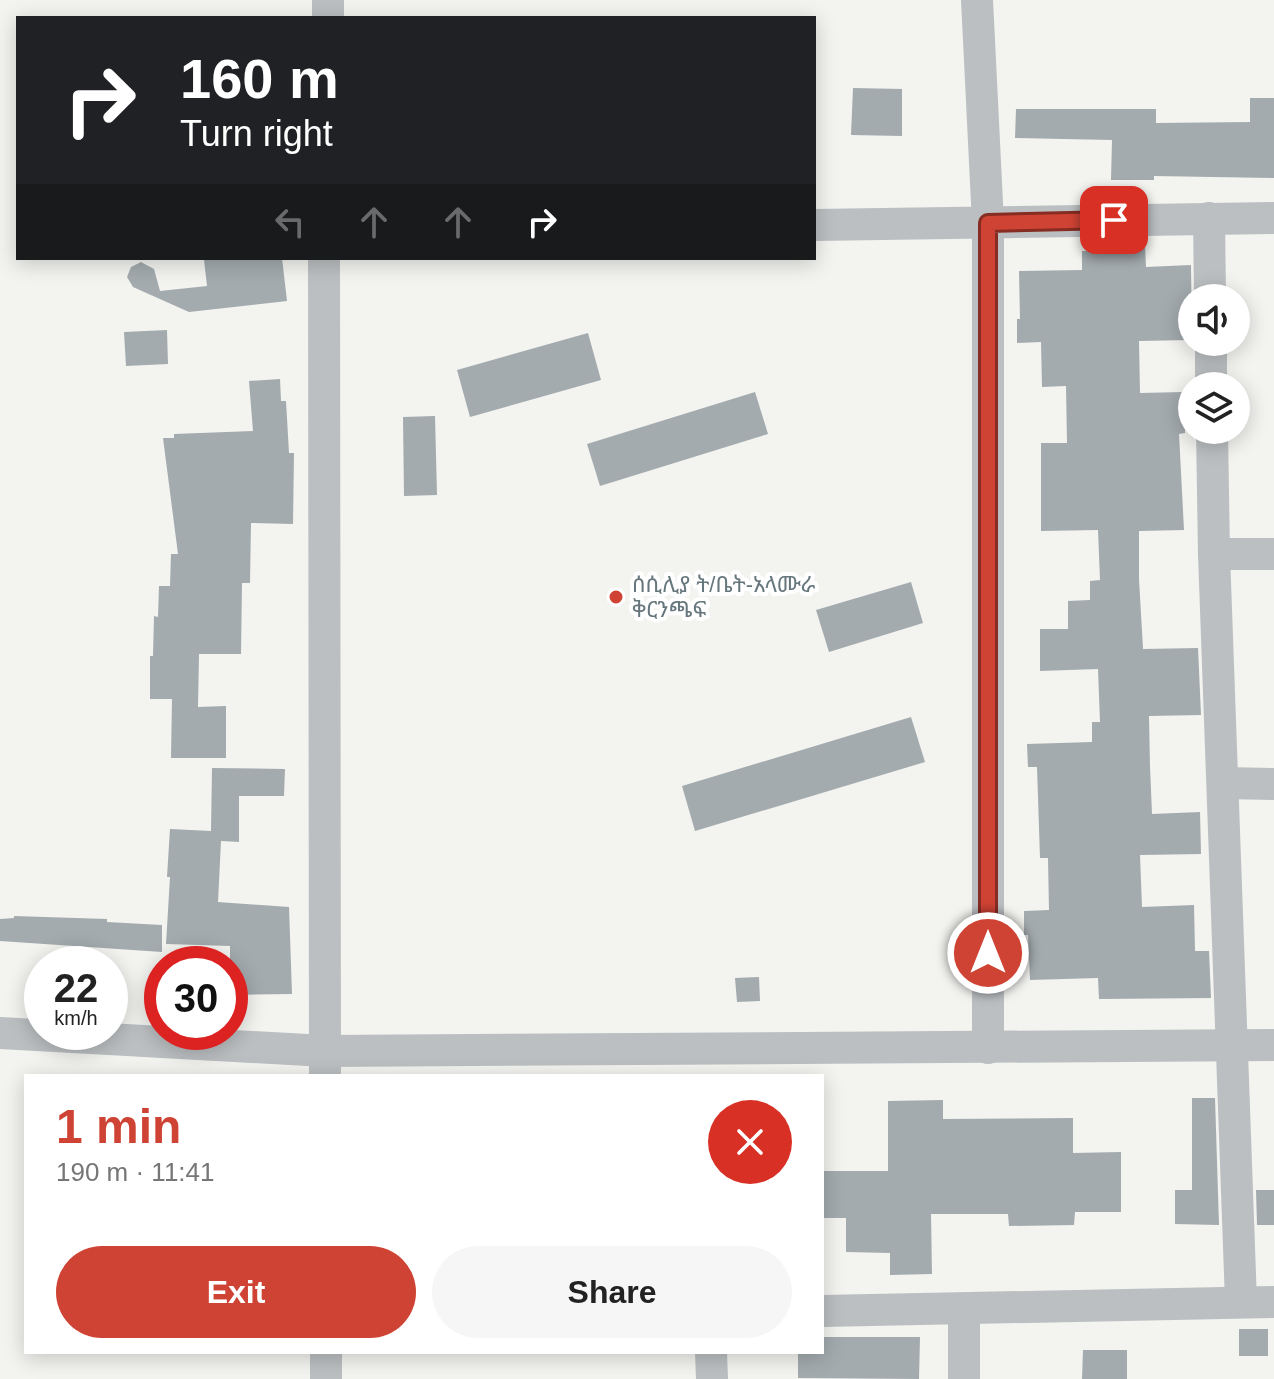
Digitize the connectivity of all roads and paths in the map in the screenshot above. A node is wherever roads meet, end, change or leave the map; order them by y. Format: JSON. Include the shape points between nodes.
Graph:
{"nodes":[{"id":1,"x":977,"y":0,"type":"edge"},
{"id":2,"x":1209,"y":218,"type":"junction"},
{"id":3,"x":1274,"y":218,"type":"edge"},
{"id":4,"x":988,"y":223,"type":"junction"},
{"id":5,"x":816,"y":225,"type":"edge"},
{"id":6,"x":324,"y":260,"type":"edge"},
{"id":7,"x":1210,"y":284,"type":"edge"},
{"id":8,"x":1212,"y":444,"type":"edge"},
{"id":9,"x":1214,"y":554,"type":"junction"},
{"id":10,"x":1274,"y":554,"type":"edge"},
{"id":11,"x":1224,"y":783,"type":"junction"},
{"id":12,"x":1274,"y":784,"type":"edge"},
{"id":13,"x":0,"y":1033,"type":"edge"},
{"id":14,"x":1232,"y":1045,"type":"junction"},
{"id":15,"x":1274,"y":1045,"type":"edge"},
{"id":16,"x":988,"y":1048,"type":"junction"},
{"id":17,"x":710,"y":1062,"type":"edge"},
{"id":18,"x":325,"y":1063,"type":"edge"},
{"id":19,"x":1241,"y":1302,"type":"junction"},
{"id":20,"x":1274,"y":1302,"type":"edge"},
{"id":21,"x":964,"y":1310,"type":"junction"},
{"id":22,"x":824,"y":1311,"type":"edge"},
{"id":23,"x":326,"y":1354,"type":"edge"},
{"id":24,"x":711,"y":1354,"type":"edge"},
{"id":25,"x":326,"y":1379,"type":"edge"},
{"id":26,"x":712,"y":1379,"type":"edge"},
{"id":27,"x":964,"y":1379,"type":"edge"}],
"edges":[{"from":1,"to":4,"type":"street"},
{"from":2,"to":3,"type":"street"},
{"from":2,"to":4,"type":"street"},
{"from":2,"to":7,"type":"street"},
{"from":4,"to":5,"type":"street"},
{"from":4,"to":16,"type":"street"},
{"from":6,"to":18,"type":"street"},
{"from":8,"to":9,"type":"street"},
{"from":9,"to":10,"type":"street"},
{"from":9,"to":11,"type":"street"},
{"from":11,"to":12,"type":"street"},
{"from":11,"to":14,"type":"street"},
{"from":13,"to":18,"type":"street"},
{"from":14,"to":15,"type":"street"},
{"from":14,"to":16,"type":"street"},
{"from":14,"to":19,"type":"street"},
{"from":16,"to":17,"type":"street"},
{"from":17,"to":18,"type":"street"},
{"from":19,"to":20,"type":"street"},
{"from":19,"to":21,"type":"street"},
{"from":21,"to":22,"type":"street"},
{"from":21,"to":27,"type":"street"},
{"from":23,"to":25,"type":"street"},
{"from":24,"to":26,"type":"street"}]}
